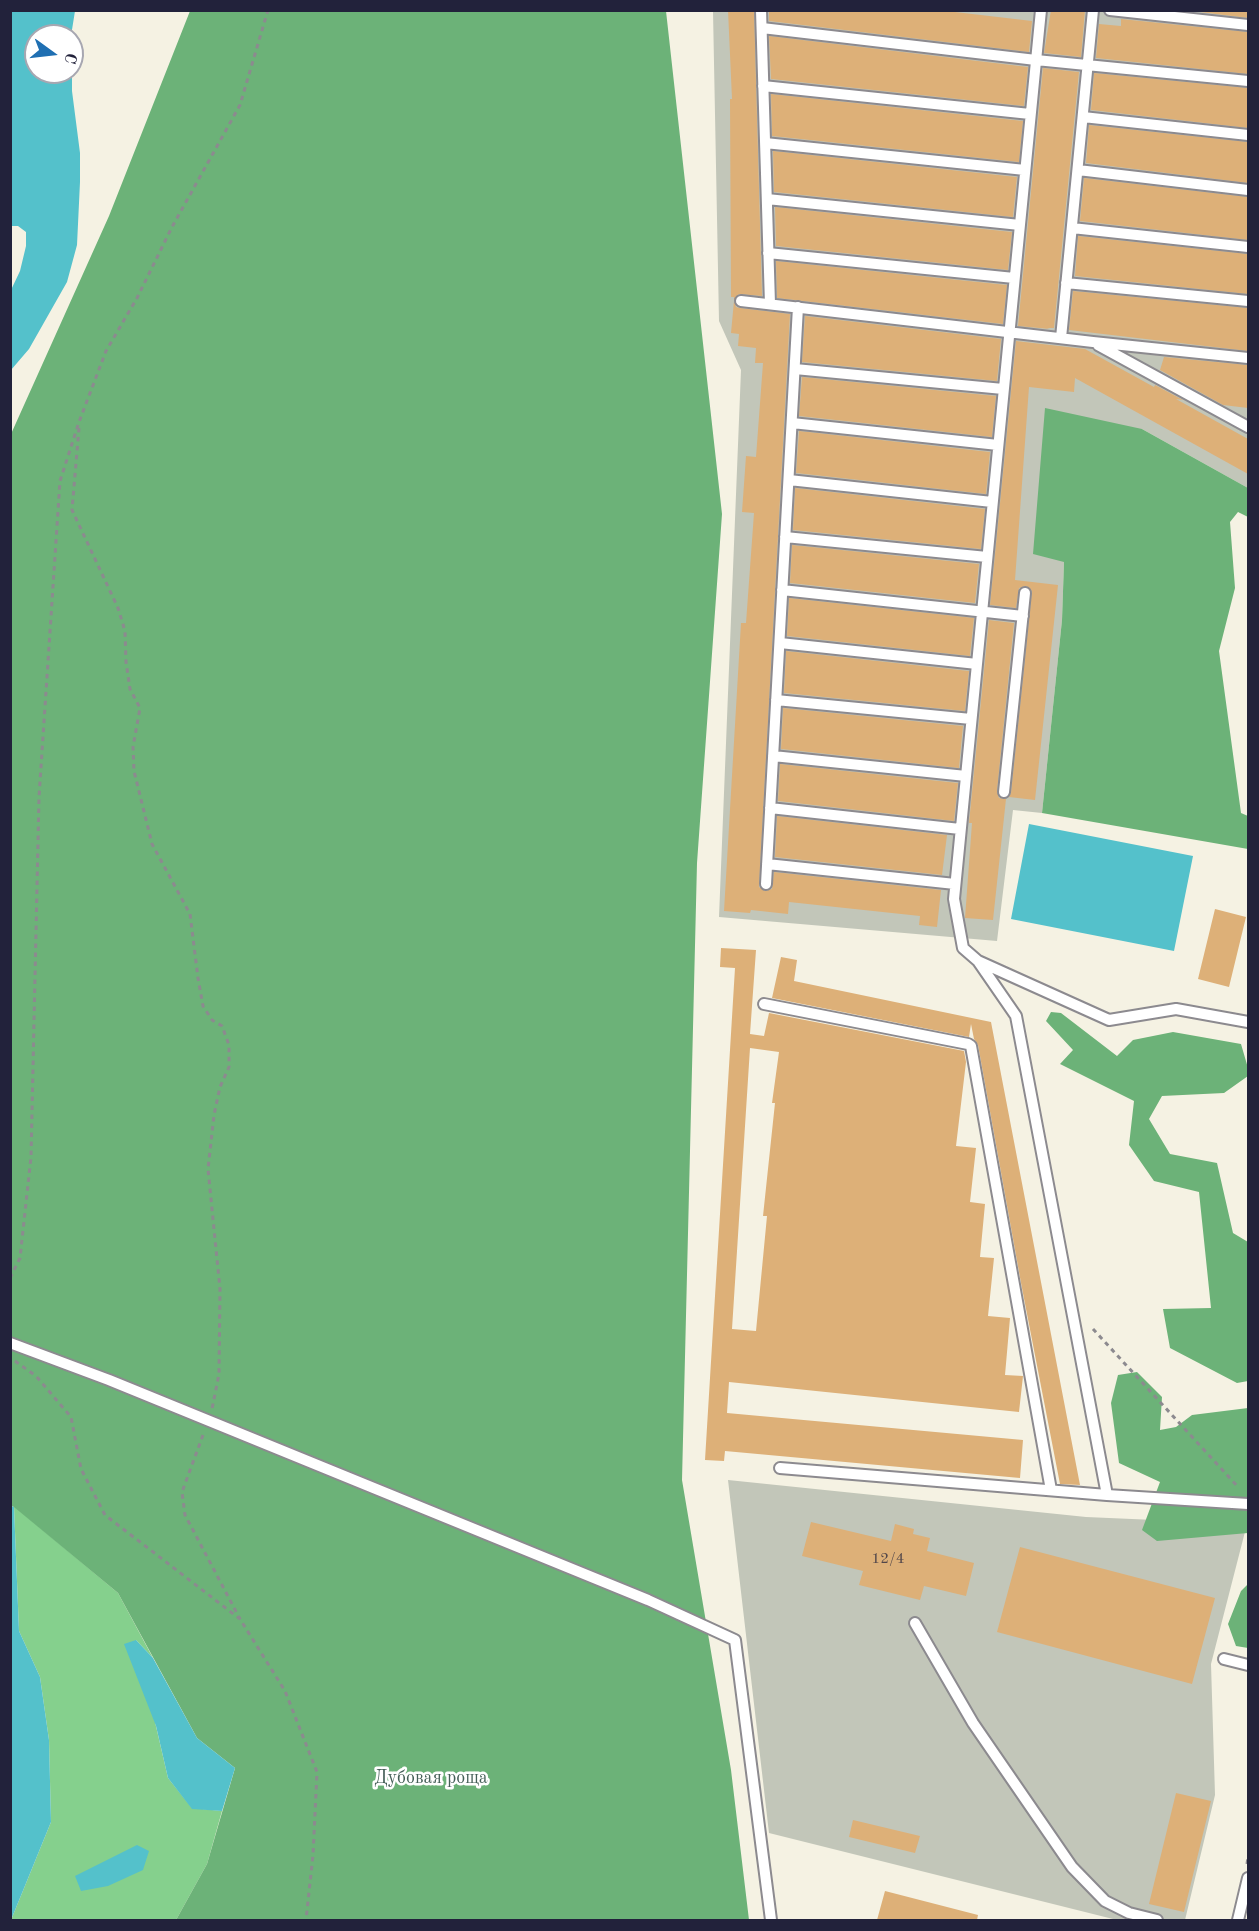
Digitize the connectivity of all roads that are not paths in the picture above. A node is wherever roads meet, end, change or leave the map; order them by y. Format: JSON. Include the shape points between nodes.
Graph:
{"nodes":[{"id":1,"x":761,"y":10,"type":"edge"},
{"id":2,"x":1041,"y":10,"type":"edge"},
{"id":3,"x":1093,"y":10,"type":"edge"},
{"id":4,"x":1110,"y":10,"type":"edge"},
{"id":5,"x":1248,"y":25,"type":"edge"},
{"id":6,"x":762,"y":28,"type":"junction"},
{"id":7,"x":1036,"y":60,"type":"junction"},
{"id":8,"x":1088,"y":65,"type":"junction"},
{"id":9,"x":1248,"y":81,"type":"edge"},
{"id":10,"x":763,"y":86,"type":"junction"},
{"id":11,"x":1030,"y":114,"type":"junction"},
{"id":12,"x":1083,"y":117,"type":"junction"},
{"id":13,"x":1248,"y":135,"type":"edge"},
{"id":14,"x":765,"y":143,"type":"junction"},
{"id":15,"x":1025,"y":170,"type":"junction"},
{"id":16,"x":1078,"y":171,"type":"junction"},
{"id":17,"x":1248,"y":190,"type":"edge"},
{"id":18,"x":767,"y":199,"type":"junction"},
{"id":19,"x":1020,"y":225,"type":"junction"},
{"id":20,"x":1072,"y":228,"type":"junction"},
{"id":21,"x":1248,"y":247,"type":"edge"},
{"id":22,"x":768,"y":253,"type":"junction"},
{"id":23,"x":1014,"y":278,"type":"junction"},
{"id":24,"x":1066,"y":283,"type":"junction"},
{"id":25,"x":741,"y":301,"type":"dead end"},
{"id":26,"x":1248,"y":301,"type":"edge"},
{"id":27,"x":770,"y":304,"type":"junction"},
{"id":28,"x":798,"y":307,"type":"junction"},
{"id":29,"x":1009,"y":332,"type":"junction"},
{"id":30,"x":1061,"y":338,"type":"junction"},
{"id":31,"x":1093,"y":342,"type":"junction"},
{"id":32,"x":1248,"y":358,"type":"edge"},
{"id":33,"x":795,"y":369,"type":"junction"},
{"id":34,"x":1004,"y":389,"type":"junction"},
{"id":35,"x":1227,"y":415,"type":"junction"},
{"id":36,"x":1248,"y":417,"type":"edge"},
{"id":37,"x":792,"y":423,"type":"junction"},
{"id":38,"x":1248,"y":427,"type":"edge"},
{"id":39,"x":998,"y":445,"type":"junction"},
{"id":40,"x":789,"y":480,"type":"junction"},
{"id":41,"x":992,"y":502,"type":"junction"},
{"id":42,"x":785,"y":537,"type":"junction"},
{"id":43,"x":987,"y":557,"type":"junction"},
{"id":44,"x":782,"y":590,"type":"junction"},
{"id":45,"x":1025,"y":593,"type":"dead end"},
{"id":46,"x":982,"y":611,"type":"junction"},
{"id":47,"x":1023,"y":616,"type":"junction"},
{"id":48,"x":780,"y":643,"type":"junction"},
{"id":49,"x":976,"y":664,"type":"junction"},
{"id":50,"x":776,"y":700,"type":"junction"},
{"id":51,"x":971,"y":719,"type":"junction"},
{"id":52,"x":773,"y":756,"type":"junction"},
{"id":53,"x":966,"y":776,"type":"junction"},
{"id":54,"x":1004,"y":792,"type":"dead end"},
{"id":55,"x":770,"y":808,"type":"junction"},
{"id":56,"x":960,"y":829,"type":"junction"},
{"id":57,"x":767,"y":864,"type":"junction"},
{"id":58,"x":766,"y":884,"type":"dead end"},
{"id":59,"x":955,"y":884,"type":"junction"},
{"id":60,"x":978,"y":961,"type":"junction"},
{"id":61,"x":764,"y":1004,"type":"dead end"},
{"id":62,"x":1248,"y":1022,"type":"edge"},
{"id":63,"x":10,"y":1343,"type":"edge"},
{"id":64,"x":780,"y":1468,"type":"dead end"},
{"id":65,"x":1051,"y":1490,"type":"junction"},
{"id":66,"x":1107,"y":1495,"type":"junction"},
{"id":67,"x":1248,"y":1504,"type":"edge"},
{"id":68,"x":915,"y":1623,"type":"dead end"},
{"id":69,"x":1224,"y":1659,"type":"dead end"},
{"id":70,"x":1248,"y":1665,"type":"edge"},
{"id":71,"x":1248,"y":1879,"type":"edge"},
{"id":72,"x":771,"y":1920,"type":"edge"},
{"id":73,"x":1157,"y":1920,"type":"edge"},
{"id":74,"x":1238,"y":1920,"type":"edge"}],
"edges":[{"from":1,"to":6,"type":"lane"},
{"from":2,"to":7,"type":"lane"},
{"from":3,"to":8,"type":"lane"},
{"from":4,"to":5,"type":"lane"},
{"from":6,"to":7,"type":"lane"},
{"from":6,"to":10,"type":"lane"},
{"from":7,"to":8,"type":"lane"},
{"from":7,"to":11,"type":"lane"},
{"from":8,"to":9,"type":"lane"},
{"from":8,"to":12,"type":"lane"},
{"from":10,"to":11,"type":"lane"},
{"from":10,"to":14,"type":"lane"},
{"from":11,"to":15,"type":"lane"},
{"from":12,"to":13,"type":"lane"},
{"from":12,"to":16,"type":"lane"},
{"from":14,"to":15,"type":"lane"},
{"from":14,"to":18,"type":"lane"},
{"from":15,"to":19,"type":"lane"},
{"from":16,"to":17,"type":"lane"},
{"from":16,"to":20,"type":"lane"},
{"from":18,"to":19,"type":"lane"},
{"from":18,"to":22,"type":"lane"},
{"from":19,"to":23,"type":"lane"},
{"from":20,"to":21,"type":"lane"},
{"from":20,"to":24,"type":"lane"},
{"from":22,"to":23,"type":"lane"},
{"from":22,"to":27,"type":"lane"},
{"from":23,"to":29,"type":"lane"},
{"from":24,"to":26,"type":"lane"},
{"from":24,"to":30,"type":"lane"},
{"from":25,"to":27,"type":"lane"},
{"from":27,"to":28,"type":"lane"},
{"from":28,"to":29,"type":"lane"},
{"from":28,"to":33,"type":"lane"},
{"from":29,"to":30,"type":"lane"},
{"from":29,"to":34,"type":"lane"},
{"from":30,"to":31,"type":"lane"},
{"from":31,"to":32,"type":"lane"},
{"from":31,"to":35,"type":"lane"},
{"from":33,"to":34,"type":"lane"},
{"from":33,"to":37,"type":"lane"},
{"from":34,"to":39,"type":"lane"},
{"from":35,"to":36,"type":"lane"},
{"from":35,"to":38,"type":"lane"},
{"from":37,"to":39,"type":"lane"},
{"from":37,"to":40,"type":"lane"},
{"from":39,"to":41,"type":"lane"},
{"from":40,"to":41,"type":"lane"},
{"from":40,"to":42,"type":"lane"},
{"from":41,"to":43,"type":"lane"},
{"from":42,"to":43,"type":"lane"},
{"from":42,"to":44,"type":"lane"},
{"from":43,"to":46,"type":"lane"},
{"from":44,"to":46,"type":"lane"},
{"from":44,"to":48,"type":"lane"},
{"from":45,"to":47,"type":"lane"},
{"from":46,"to":47,"type":"lane"},
{"from":46,"to":49,"type":"lane"},
{"from":47,"to":54,"type":"lane"},
{"from":48,"to":49,"type":"lane"},
{"from":48,"to":50,"type":"lane"},
{"from":49,"to":51,"type":"lane"},
{"from":50,"to":51,"type":"lane"},
{"from":50,"to":52,"type":"lane"},
{"from":51,"to":53,"type":"lane"},
{"from":52,"to":53,"type":"lane"},
{"from":52,"to":55,"type":"lane"},
{"from":53,"to":56,"type":"lane"},
{"from":55,"to":56,"type":"lane"},
{"from":55,"to":57,"type":"lane"},
{"from":56,"to":59,"type":"lane"},
{"from":57,"to":58,"type":"lane"},
{"from":57,"to":59,"type":"lane"},
{"from":59,"to":60,"type":"lane","via":[[963,948]]},
{"from":60,"to":62,"type":"lane","via":[[1109,1020],[1176,1010]]},
{"from":60,"to":66,"type":"lane","via":[[1016,1016]]},
{"from":61,"to":65,"type":"lane","via":[[971,1046]]},
{"from":63,"to":72,"type":"lane","via":[[648,1600],[735,1640]]},
{"from":64,"to":65,"type":"lane"},
{"from":65,"to":66,"type":"lane"},
{"from":66,"to":67,"type":"lane"},
{"from":68,"to":73,"type":"lane","via":[[973,1723],[1072,1868],[1105,1901],[1129,1913]]},
{"from":69,"to":70,"type":"lane"},
{"from":71,"to":74,"type":"lane"}]}
